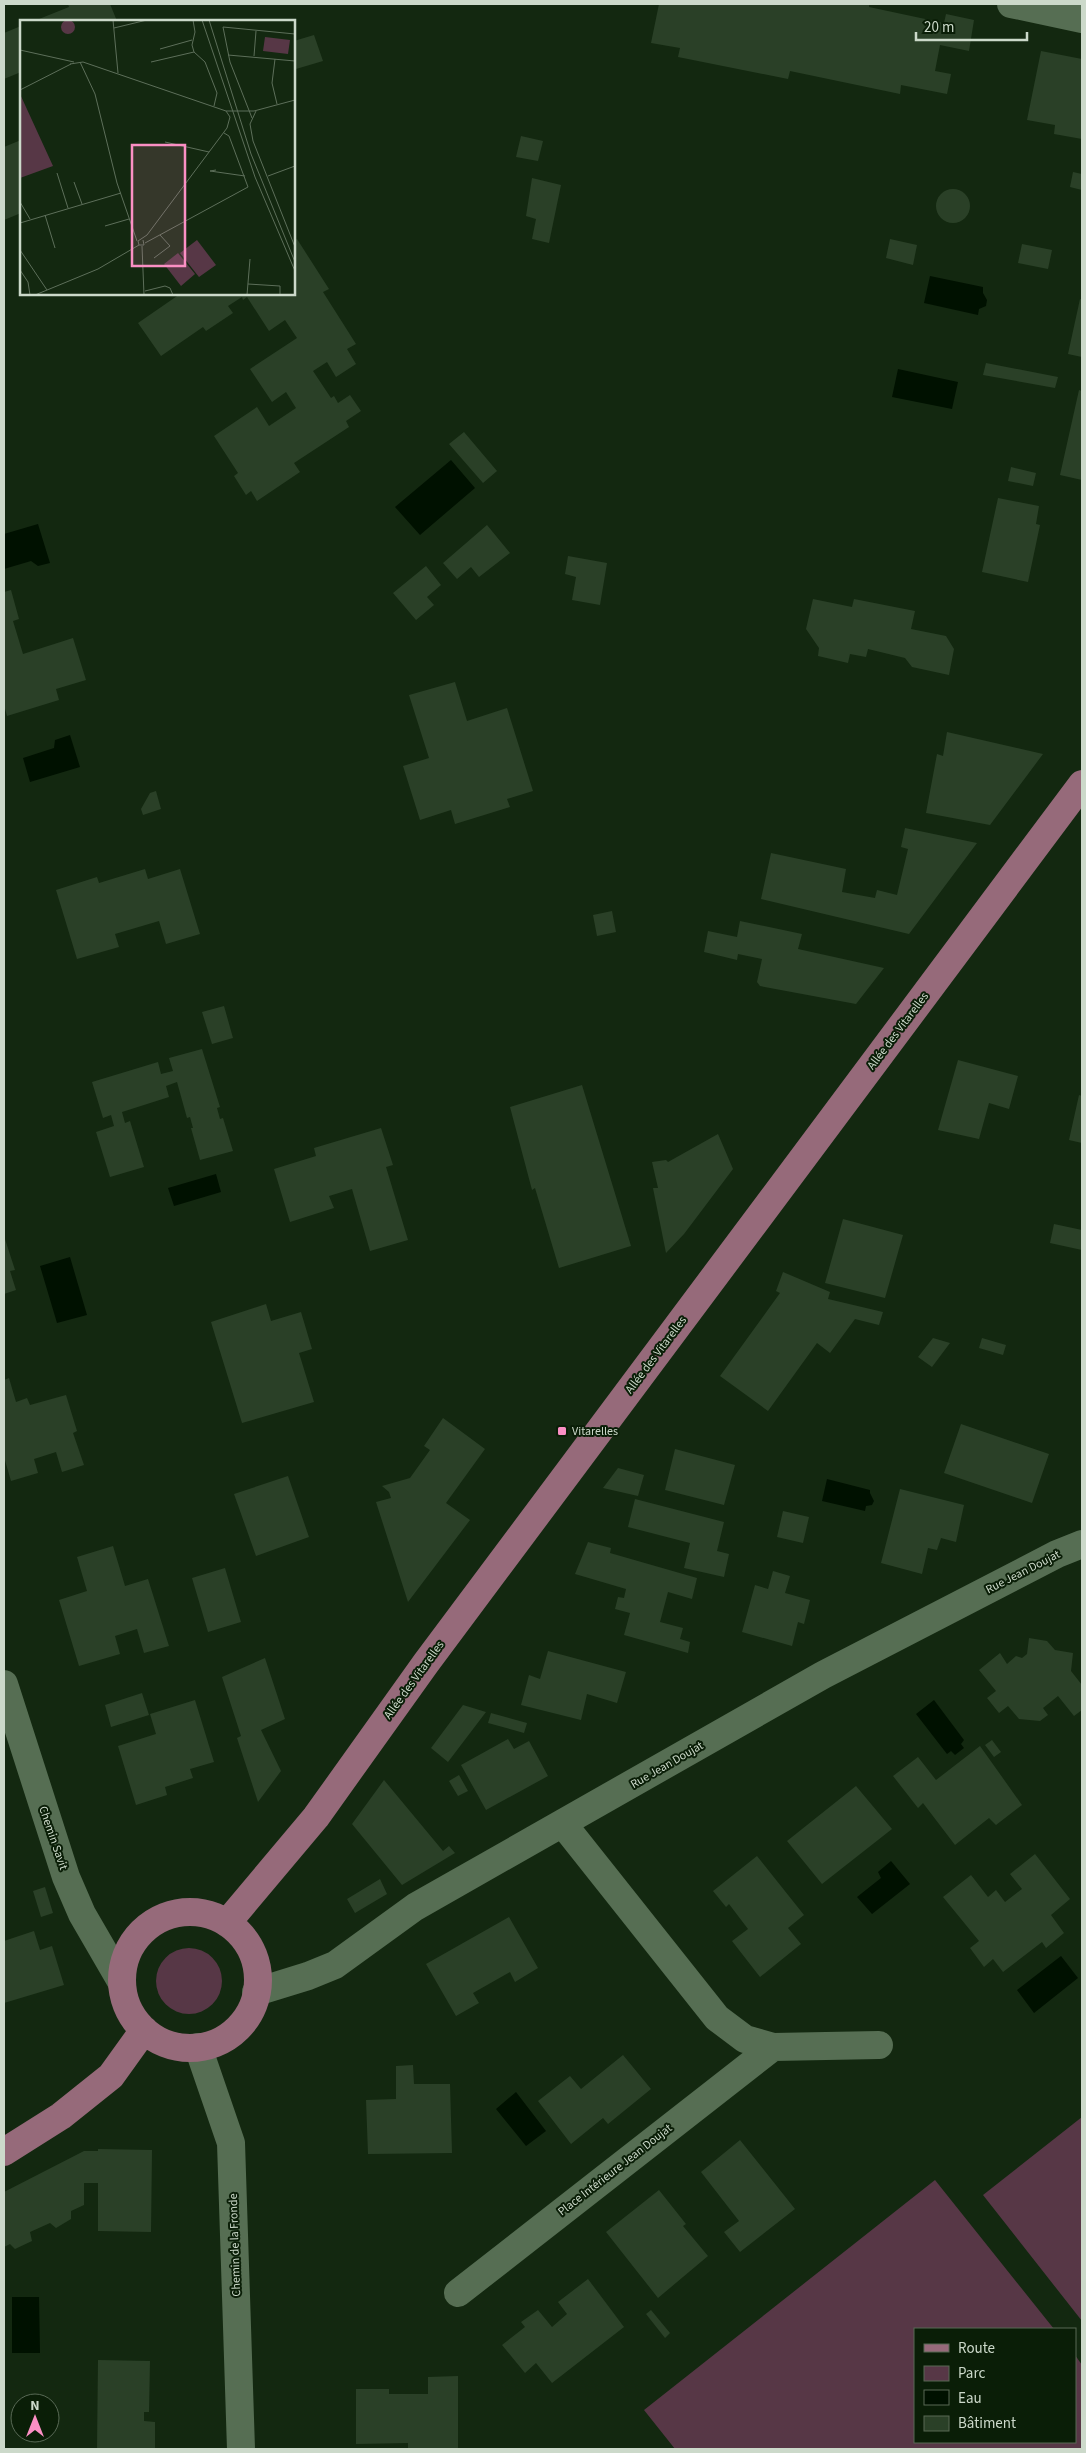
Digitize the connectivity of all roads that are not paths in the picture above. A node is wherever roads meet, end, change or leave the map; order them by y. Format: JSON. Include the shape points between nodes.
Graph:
{"nodes":[{"id":1,"x":1011,"y":4,"type":"edge"},
{"id":2,"x":1082,"y":19,"type":"edge"},
{"id":3,"x":1082,"y":784,"type":"edge"},
{"id":4,"x":1082,"y":1544,"type":"edge"},
{"id":5,"x":4,"y":1684,"type":"edge"},
{"id":6,"x":563,"y":1824,"type":"junction"},
{"id":7,"x":227,"y":1923,"type":"junction"},
{"id":8,"x":122,"y":1983,"type":"junction"},
{"id":9,"x":256,"y":1992,"type":"junction"},
{"id":10,"x":144,"y":2030,"type":"junction"},
{"id":11,"x":879,"y":2045,"type":"dead end"},
{"id":12,"x":198,"y":2047,"type":"junction"},
{"id":13,"x":773,"y":2047,"type":"junction"},
{"id":14,"x":4,"y":2152,"type":"edge"},
{"id":15,"x":458,"y":2293,"type":"dead end"},
{"id":16,"x":241,"y":2449,"type":"edge"}],
"edges":[{"from":1,"to":2,"type":"street"},
{"from":3,"to":7,"type":"main road","name":"Allée des Vitarelles","via":[[426,1663],[316,1817]]},
{"from":4,"to":6,"type":"street","name":"Rue Jean Doujat","via":[[823,1675]]},
{"from":5,"to":8,"type":"street","name":"Chemin Savit","via":[[66,1877],[82,1914]]},
{"from":6,"to":9,"type":"street","name":"Rue Jean Doujat","via":[[416,1906],[335,1965]]},
{"from":6,"to":13,"type":"street","via":[[717,2018],[745,2038]]},
{"from":7,"to":8,"type":"main road","via":[[198,1913],[168,1916],[154,1923],[125,1952]]},
{"from":7,"to":9,"type":"main road","via":[[239,1933],[255,1960]]},
{"from":8,"to":10,"type":"main road","via":[[129,2009]]},
{"from":9,"to":12,"type":"main road","via":[[252,2008],[230,2035]]},
{"from":10,"to":12,"type":"main road","via":[[160,2041],[179,2047]]},
{"from":10,"to":14,"type":"main road","via":[[111,2076],[61,2116]]},
{"from":11,"to":13,"type":"street"},
{"from":12,"to":16,"type":"street","name":"Chemin de la Fronde","via":[[231,2143]]},
{"from":13,"to":15,"type":"street","name":"Place Intérieure Jean Doujat"}]}
